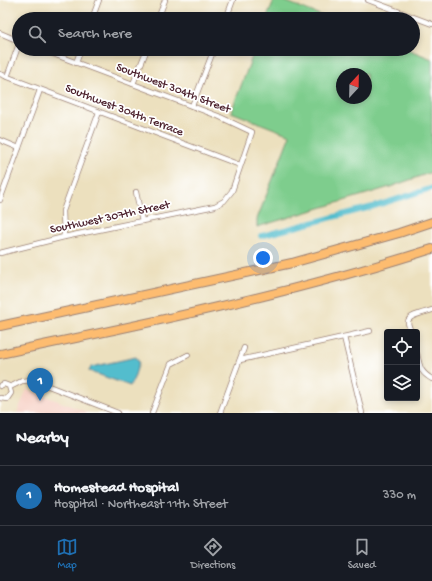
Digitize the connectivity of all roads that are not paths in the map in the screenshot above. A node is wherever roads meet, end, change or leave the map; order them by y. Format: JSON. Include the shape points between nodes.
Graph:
{"nodes":[{"id":1,"x":165,"y":0,"type":"edge"},
{"id":2,"x":233,"y":0,"type":"edge"},
{"id":3,"x":368,"y":0,"type":"edge"},
{"id":4,"x":98,"y":1,"type":"edge"},
{"id":5,"x":94,"y":12,"type":"edge"},
{"id":6,"x":161,"y":12,"type":"edge"},
{"id":7,"x":229,"y":12,"type":"edge"},
{"id":8,"x":400,"y":12,"type":"edge"},
{"id":9,"x":420,"y":20,"type":"edge"},
{"id":10,"x":432,"y":24,"type":"edge"},
{"id":11,"x":0,"y":34,"type":"edge"},
{"id":12,"x":12,"y":38,"type":"edge"},
{"id":13,"x":15,"y":56,"type":"edge"},
{"id":14,"x":58,"y":56,"type":"edge"},
{"id":15,"x":78,"y":56,"type":"edge"},
{"id":16,"x":144,"y":56,"type":"edge"},
{"id":17,"x":211,"y":56,"type":"edge"},
{"id":18,"x":76,"y":63,"type":"junction"},
{"id":19,"x":0,"y":74,"type":"edge"},
{"id":20,"x":7,"y":77,"type":"junction"},
{"id":21,"x":134,"y":84,"type":"junction"},
{"id":22,"x":40,"y":90,"type":"junction"},
{"id":23,"x":192,"y":106,"type":"junction"},
{"id":24,"x":99,"y":112,"type":"junction"},
{"id":25,"x":0,"y":140,"type":"edge"},
{"id":26,"x":20,"y":148,"type":"junction"},
{"id":27,"x":240,"y":165,"type":"junction"},
{"id":28,"x":136,"y":192,"type":"dead end"},
{"id":29,"x":0,"y":200,"type":"edge"},
{"id":30,"x":142,"y":221,"type":"junction"},
{"id":31,"x":432,"y":222,"type":"edge"},
{"id":32,"x":64,"y":237,"type":"junction"},
{"id":33,"x":432,"y":249,"type":"edge"},
{"id":34,"x":0,"y":253,"type":"edge"},
{"id":35,"x":432,"y":310,"type":"edge"},
{"id":36,"x":0,"y":326,"type":"edge"},
{"id":37,"x":410,"y":329,"type":"edge"},
{"id":38,"x":370,"y":331,"type":"dead end"},
{"id":39,"x":344,"y":337,"type":"junction"},
{"id":40,"x":244,"y":348,"type":"dead end"},
{"id":41,"x":0,"y":354,"type":"edge"},
{"id":42,"x":188,"y":355,"type":"dead end"},
{"id":43,"x":240,"y":360,"type":"junction"},
{"id":44,"x":420,"y":364,"type":"edge"},
{"id":45,"x":432,"y":380,"type":"edge"},
{"id":46,"x":0,"y":386,"type":"edge"},
{"id":47,"x":10,"y":387,"type":"junction"},
{"id":48,"x":1,"y":400,"type":"edge"},
{"id":49,"x":118,"y":413,"type":"edge"},
{"id":50,"x":152,"y":413,"type":"edge"},
{"id":51,"x":220,"y":413,"type":"edge"},
{"id":52,"x":362,"y":413,"type":"edge"}],
"edges":[{"from":1,"to":6,"type":"street"},
{"from":2,"to":7,"type":"street"},
{"from":3,"to":8,"type":"street"},
{"from":4,"to":5,"type":"street"},
{"from":9,"to":10,"type":"street"},
{"from":11,"to":12,"type":"street"},
{"from":13,"to":20,"type":"street"},
{"from":14,"to":18,"type":"street","name":"Southwest 304th Street"},
{"from":15,"to":18,"type":"street"},
{"from":16,"to":21,"type":"street"},
{"from":17,"to":23,"type":"street"},
{"from":18,"to":21,"type":"street","name":"Southwest 304th Street"},
{"from":19,"to":20,"type":"street","name":"Southwest 304th Terrace"},
{"from":20,"to":22,"type":"street","name":"Southwest 304th Terrace"},
{"from":21,"to":23,"type":"street","name":"Southwest 304th Street"},
{"from":22,"to":24,"type":"street","name":"Southwest 304th Terrace"},
{"from":22,"to":26,"type":"street"},
{"from":23,"to":27,"type":"street","name":"Southwest 304th Street","via":[[252,132]]},
{"from":24,"to":27,"type":"street","name":"Southwest 304th Terrace"},
{"from":24,"to":32,"type":"street","via":[[63,211]]},
{"from":25,"to":26,"type":"street"},
{"from":26,"to":29,"type":"street"},
{"from":27,"to":30,"type":"street","name":"Southwest 307th Street","via":[[232,191],[224,201],[215,206]]},
{"from":28,"to":30,"type":"street"},
{"from":30,"to":32,"type":"street","name":"Southwest 307th Street"},
{"from":31,"to":36,"type":"highway","via":[[292,263]]},
{"from":32,"to":34,"type":"street","name":"Southwest 307th Street"},
{"from":33,"to":41,"type":"highway","via":[[304,287]]},
{"from":35,"to":37,"type":"street","via":[[409,319]]},
{"from":38,"to":39,"type":"street"},
{"from":39,"to":43,"type":"street"},
{"from":39,"to":52,"type":"street"},
{"from":40,"to":43,"type":"street"},
{"from":42,"to":50,"type":"street","via":[[171,364]]},
{"from":43,"to":51,"type":"street"},
{"from":44,"to":45,"type":"street","via":[[425,375]]},
{"from":46,"to":47,"type":"street","via":[[4,384]]},
{"from":47,"to":48,"type":"street","via":[[11,395]]},
{"from":47,"to":49,"type":"street","via":[[22,381],[33,380]]}]}
